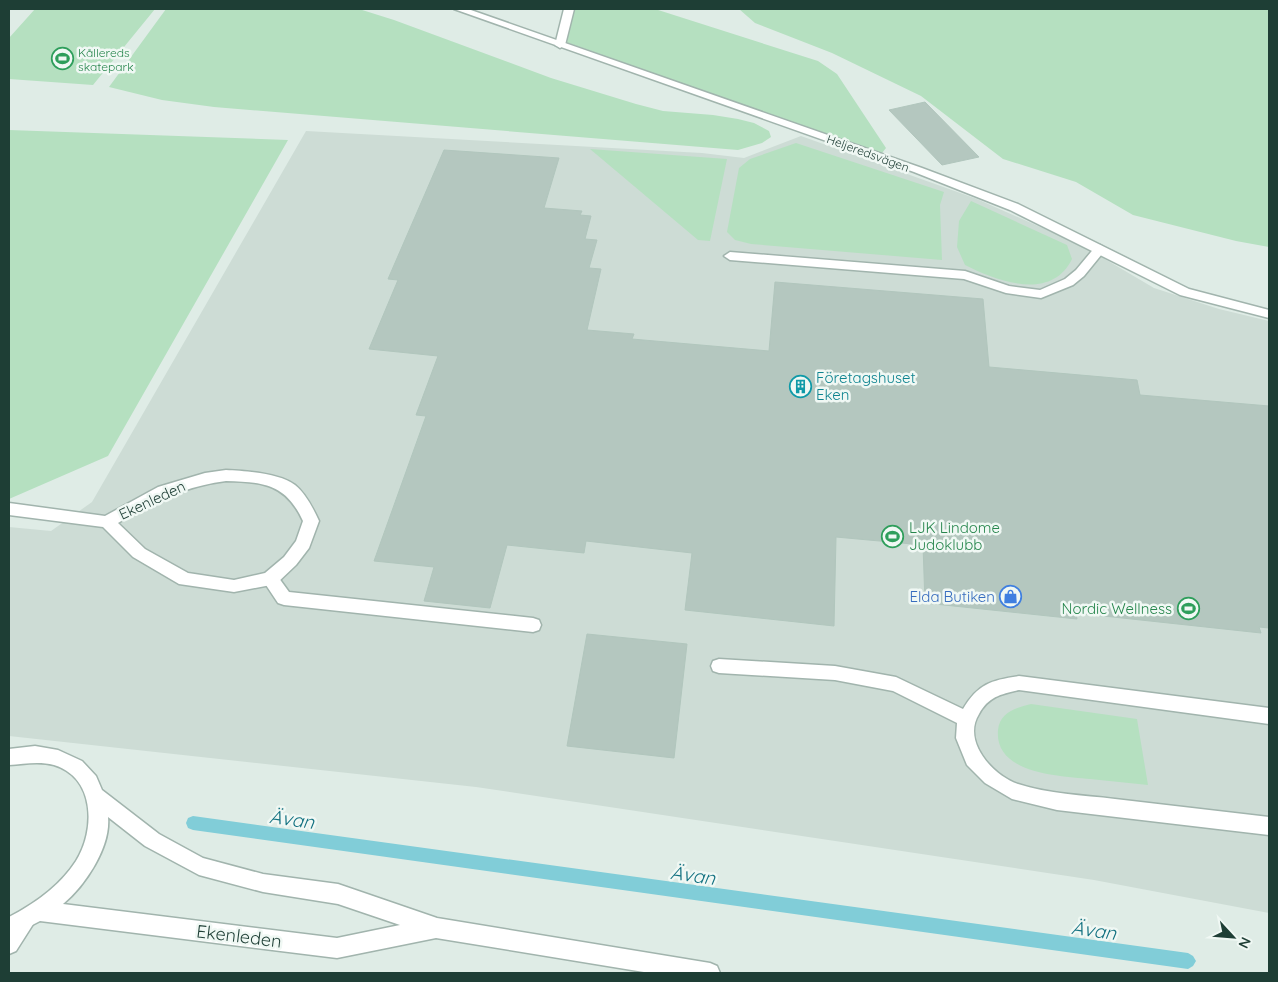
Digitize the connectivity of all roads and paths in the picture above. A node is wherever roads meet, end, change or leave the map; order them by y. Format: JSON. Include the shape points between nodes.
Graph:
{"nodes":[{"id":1,"x":459,"y":9,"type":"edge"},
{"id":2,"x":569,"y":9,"type":"edge"},
{"id":3,"x":560,"y":44,"type":"junction"},
{"id":4,"x":1100,"y":249,"type":"junction"},
{"id":5,"x":730,"y":256,"type":"dead end"},
{"id":6,"x":1269,"y":314,"type":"edge"},
{"id":7,"x":9,"y":509,"type":"edge"},
{"id":8,"x":106,"y":522,"type":"junction"},
{"id":9,"x":270,"y":579,"type":"junction"},
{"id":10,"x":533,"y":625,"type":"dead end"},
{"id":11,"x":719,"y":666,"type":"dead end"},
{"id":12,"x":1269,"y":716,"type":"edge"},
{"id":13,"x":966,"y":719,"type":"junction"},
{"id":14,"x":9,"y":757,"type":"edge"},
{"id":15,"x":97,"y":797,"type":"junction"},
{"id":16,"x":1269,"y":826,"type":"edge"},
{"id":17,"x":33,"y":915,"type":"junction"},
{"id":18,"x":9,"y":927,"type":"edge"},
{"id":19,"x":437,"y":928,"type":"junction"},
{"id":20,"x":9,"y":944,"type":"edge"},
{"id":21,"x":710,"y":973,"type":"edge"}],
"edges":[{"from":1,"to":3,"type":"street","name":"Heljeredsvägen"},
{"from":2,"to":3,"type":"street"},
{"from":3,"to":4,"type":"street","name":"Heljeredsvägen","via":[[918,170],[1014,207]]},
{"from":4,"to":5,"type":"street","via":[[1080,274],[1041,294],[1006,289],[965,275]]},
{"from":4,"to":6,"type":"street","name":"Heljeredsvägen","via":[[1185,292]]},
{"from":7,"to":8,"type":"street","name":"Ekenleden"},
{"from":8,"to":9,"type":"street","name":"Ekenleden","via":[[139,553],[185,579],[234,586]]},
{"from":8,"to":9,"type":"street","name":"Ekenleden","via":[[170,488],[205,477],[250,477],[286,486],[304,505],[311,521],[303,544]]},
{"from":9,"to":10,"type":"street","via":[[284,598]]},
{"from":11,"to":13,"type":"street","via":[[835,672],[896,684]]},
{"from":12,"to":13,"type":"street","via":[[1019,683],[990,691],[978,700]]},
{"from":13,"to":16,"type":"street","via":[[964,738],[973,759],[1012,791],[1057,800]]},
{"from":14,"to":15,"type":"street","name":"Ekenleden","via":[[47,755],[69,762],[87,777]]},
{"from":15,"to":17,"type":"street","name":"Ekenleden","via":[[99,821],[83,868]]},
{"from":15,"to":19,"type":"street","name":"Ekenleden","via":[[152,840],[199,866],[263,883],[338,894]]},
{"from":17,"to":18,"type":"street","name":"Ekenleden"},
{"from":17,"to":19,"type":"street","name":"Ekenleden","via":[[337,948]]},
{"from":17,"to":20,"type":"street"},
{"from":19,"to":21,"type":"street","name":"Ekenleden"}]}
